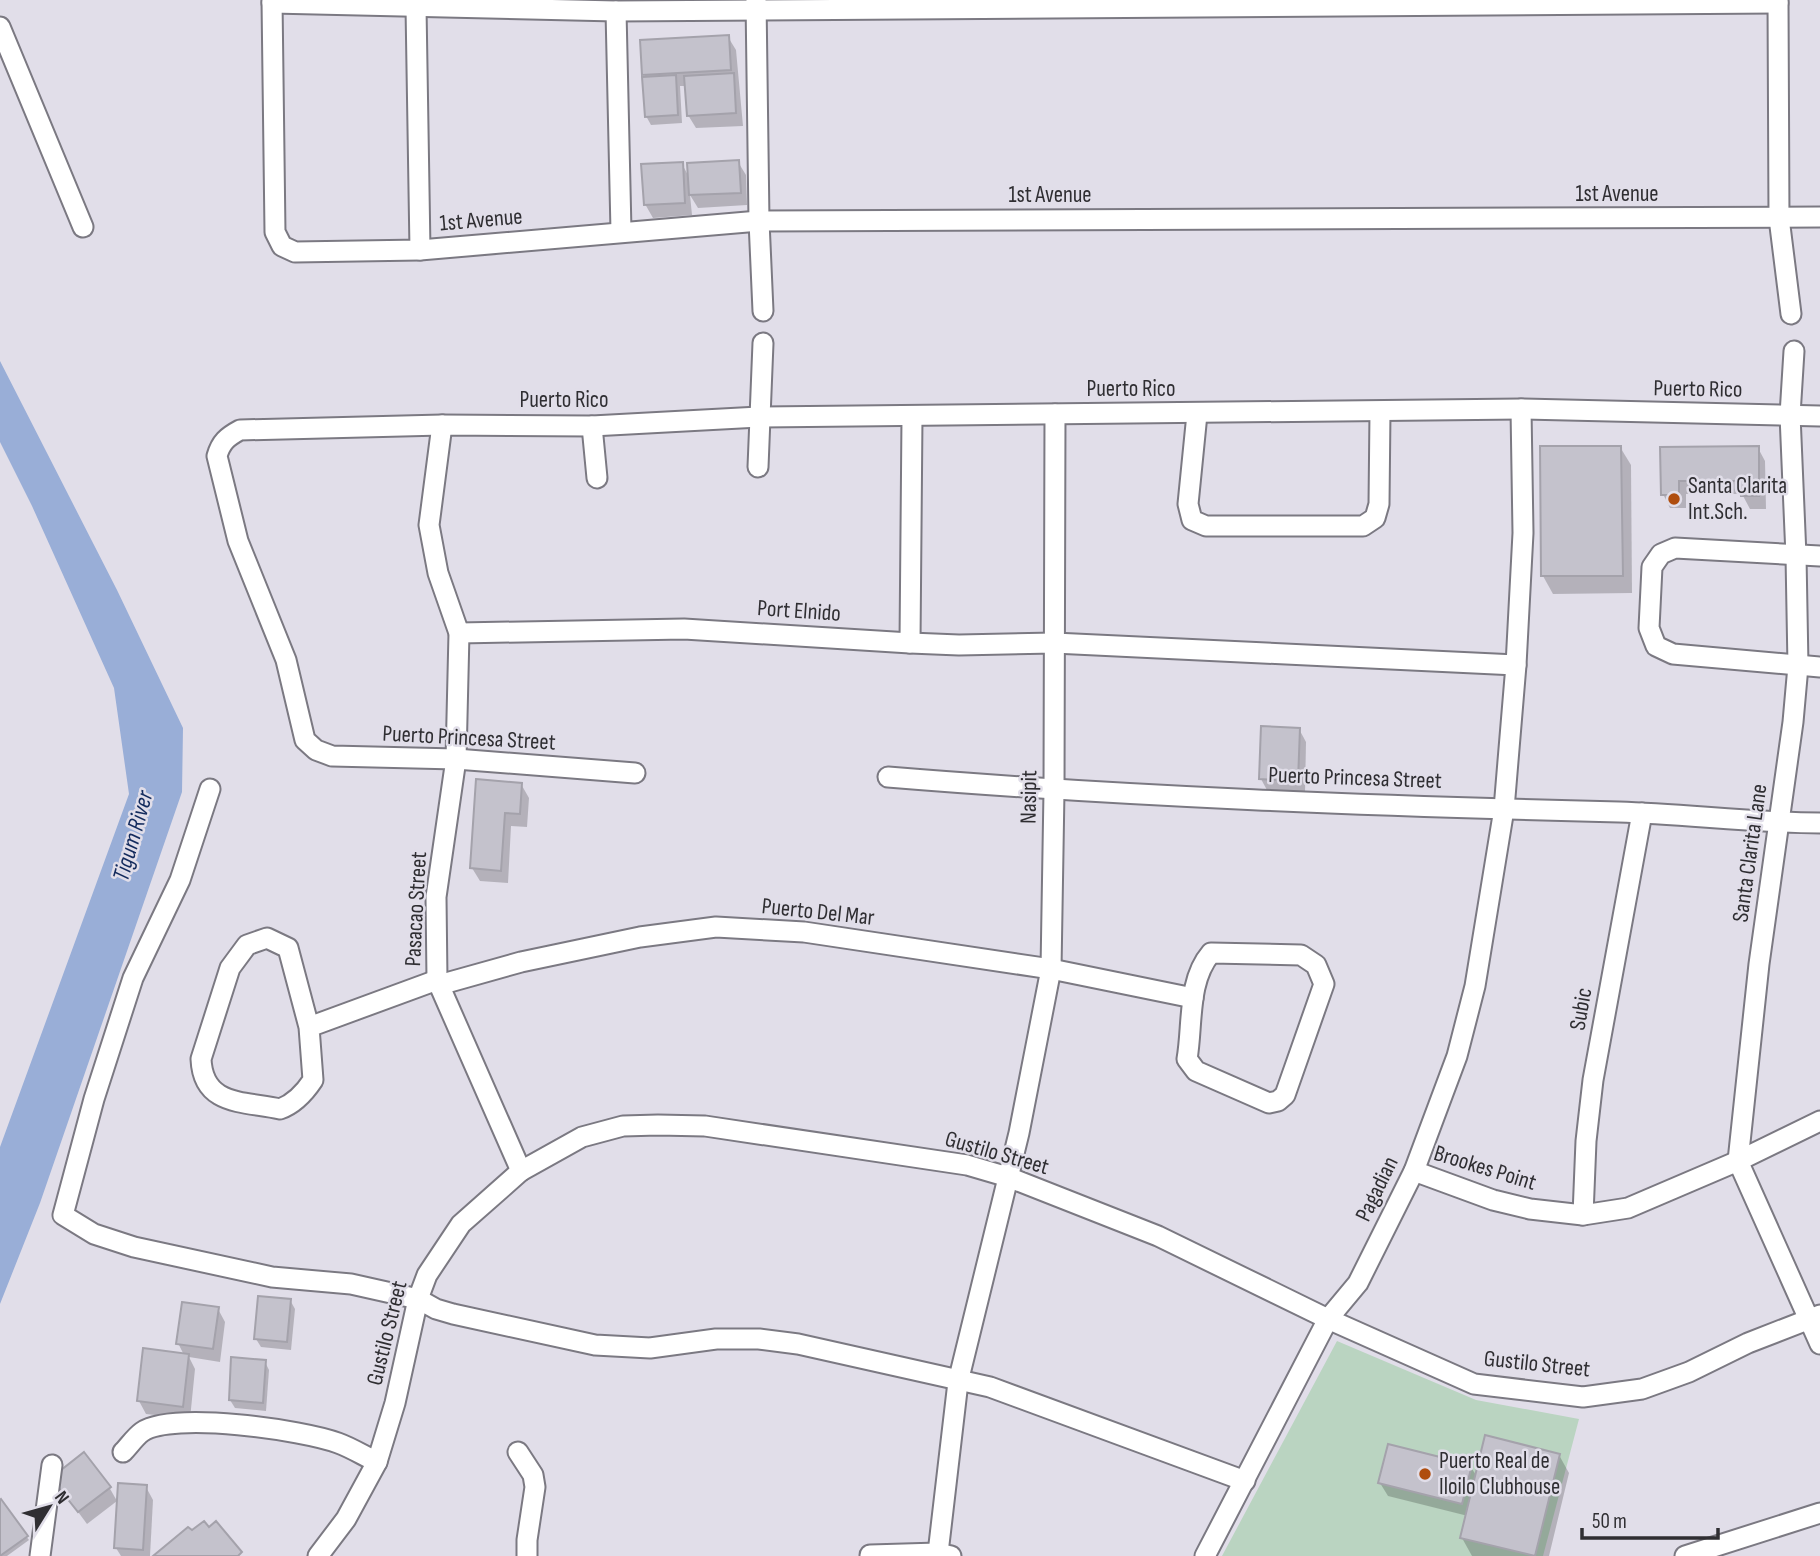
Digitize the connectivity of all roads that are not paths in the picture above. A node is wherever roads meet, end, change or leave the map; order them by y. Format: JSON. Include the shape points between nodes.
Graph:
{"nodes":[{"id":1,"x":272,"y":1,"type":"edge"},
{"id":2,"x":1778,"y":2,"type":"edge"},
{"id":3,"x":756,"y":4,"type":"edge"},
{"id":4,"x":416,"y":7,"type":"junction"},
{"id":5,"x":616,"y":11,"type":"junction"},
{"id":6,"x":0,"y":27,"type":"edge"},
{"id":7,"x":1820,"y":217,"type":"edge"},
{"id":8,"x":1779,"y":218,"type":"junction"},
{"id":9,"x":759,"y":221,"type":"junction"},
{"id":10,"x":83,"y":227,"type":"dead end"},
{"id":11,"x":621,"y":231,"type":"junction"},
{"id":12,"x":419,"y":250,"type":"junction"},
{"id":13,"x":763,"y":311,"type":"dead end"},
{"id":14,"x":1791,"y":314,"type":"dead end"},
{"id":15,"x":764,"y":343,"type":"dead end"},
{"id":16,"x":1794,"y":351,"type":"dead end"},
{"id":17,"x":1521,"y":409,"type":"junction"},
{"id":18,"x":1380,"y":412,"type":"junction"},
{"id":19,"x":1055,"y":414,"type":"junction"},
{"id":20,"x":1197,"y":414,"type":"junction"},
{"id":21,"x":1790,"y":415,"type":"junction"},
{"id":22,"x":1820,"y":416,"type":"edge"},
{"id":23,"x":759,"y":417,"type":"junction"},
{"id":24,"x":912,"y":417,"type":"junction"},
{"id":25,"x":442,"y":425,"type":"junction"},
{"id":26,"x":592,"y":426,"type":"junction"},
{"id":27,"x":758,"y":467,"type":"dead end"},
{"id":28,"x":597,"y":478,"type":"dead end"},
{"id":29,"x":1796,"y":556,"type":"junction"},
{"id":30,"x":1820,"y":556,"type":"edge"},
{"id":31,"x":459,"y":633,"type":"junction"},
{"id":32,"x":910,"y":643,"type":"junction"},
{"id":33,"x":1054,"y":643,"type":"junction"},
{"id":34,"x":1516,"y":665,"type":"junction"},
{"id":35,"x":1798,"y":666,"type":"junction"},
{"id":36,"x":1820,"y":667,"type":"edge"},
{"id":37,"x":304,"y":740,"type":"joint"},
{"id":38,"x":456,"y":758,"type":"junction"},
{"id":39,"x":635,"y":773,"type":"dead end"},
{"id":40,"x":888,"y":777,"type":"dead end"},
{"id":41,"x":210,"y":789,"type":"dead end"},
{"id":42,"x":1054,"y":791,"type":"junction"},
{"id":43,"x":1504,"y":809,"type":"junction"},
{"id":44,"x":1642,"y":813,"type":"junction"},
{"id":45,"x":1779,"y":823,"type":"junction"},
{"id":46,"x":1820,"y":823,"type":"edge"},
{"id":47,"x":1051,"y":968,"type":"junction"},
{"id":48,"x":438,"y":983,"type":"junction"},
{"id":49,"x":1193,"y":998,"type":"junction"},
{"id":50,"x":309,"y":1027,"type":"junction"},
{"id":51,"x":1820,"y":1121,"type":"edge"},
{"id":52,"x":1738,"y":1161,"type":"junction"},
{"id":53,"x":521,"y":1171,"type":"junction"},
{"id":54,"x":1414,"y":1171,"type":"junction"},
{"id":55,"x":1008,"y":1177,"type":"junction"},
{"id":56,"x":1583,"y":1215,"type":"junction"},
{"id":57,"x":418,"y":1298,"type":"junction"},
{"id":58,"x":1814,"y":1318,"type":"edge"},
{"id":59,"x":1328,"y":1319,"type":"junction"},
{"id":60,"x":1820,"y":1344,"type":"edge"},
{"id":61,"x":958,"y":1382,"type":"junction"},
{"id":62,"x":123,"y":1452,"type":"dead end"},
{"id":63,"x":518,"y":1452,"type":"dead end"},
{"id":64,"x":377,"y":1462,"type":"junction"},
{"id":65,"x":52,"y":1465,"type":"dead end"},
{"id":66,"x":1245,"y":1481,"type":"junction"},
{"id":67,"x":1820,"y":1513,"type":"edge"},
{"id":68,"x":1726,"y":1551,"type":"edge"},
{"id":69,"x":870,"y":1555,"type":"edge"},
{"id":70,"x":944,"y":1555,"type":"edge"},
{"id":71,"x":40,"y":1556,"type":"edge"},
{"id":72,"x":318,"y":1556,"type":"edge"},
{"id":73,"x":527,"y":1556,"type":"edge"},
{"id":74,"x":1205,"y":1556,"type":"edge"},
{"id":75,"x":1685,"y":1556,"type":"edge"}],
"edges":[{"from":1,"to":4,"type":"street"},
{"from":1,"to":12,"type":"street","name":"1st Avenue","via":[[275,232],[282,246],[295,252]]},
{"from":2,"to":3,"type":"street"},
{"from":2,"to":8,"type":"street"},
{"from":3,"to":5,"type":"street"},
{"from":3,"to":9,"type":"street"},
{"from":4,"to":5,"type":"street"},
{"from":4,"to":12,"type":"street"},
{"from":5,"to":11,"type":"street"},
{"from":6,"to":10,"type":"street"},
{"from":7,"to":8,"type":"street","name":"1st Avenue"},
{"from":8,"to":9,"type":"street","name":"1st Avenue"},
{"from":8,"to":14,"type":"street"},
{"from":9,"to":11,"type":"street","name":"1st Avenue"},
{"from":9,"to":13,"type":"street"},
{"from":11,"to":12,"type":"street","name":"1st Avenue"},
{"from":15,"to":23,"type":"street"},
{"from":16,"to":21,"type":"street","name":"Santa Clarita Lane"},
{"from":17,"to":18,"type":"street","name":"Puerto Rico"},
{"from":17,"to":21,"type":"street","name":"Puerto Rico"},
{"from":17,"to":34,"type":"street","name":"Pagadian","via":[[1523,533]]},
{"from":18,"to":20,"type":"street","name":"Puerto Rico"},
{"from":18,"to":20,"type":"street","via":[[1379,504],[1375,518],[1363,526],[1206,526],[1192,520],[1188,504]]},
{"from":19,"to":20,"type":"street","name":"Puerto Rico"},
{"from":19,"to":24,"type":"street","name":"Puerto Rico"},
{"from":19,"to":33,"type":"street","name":"Nasipit"},
{"from":21,"to":22,"type":"street","name":"Puerto Rico"},
{"from":21,"to":29,"type":"street","name":"Santa Clarita Lane"},
{"from":23,"to":24,"type":"street","name":"Puerto Rico"},
{"from":23,"to":26,"type":"street","name":"Puerto Rico"},
{"from":23,"to":27,"type":"street"},
{"from":24,"to":32,"type":"street"},
{"from":25,"to":26,"type":"street","name":"Puerto Rico"},
{"from":25,"to":31,"type":"street","via":[[429,525],[438,573]]},
{"from":25,"to":37,"type":"street","name":"Puerto Rico","via":[[240,430],[220,445],[217,456],[238,541],[286,660]]},
{"from":26,"to":28,"type":"street"},
{"from":29,"to":30,"type":"street"},
{"from":29,"to":35,"type":"street","name":"Santa Clarita Lane"},
{"from":29,"to":35,"type":"street","via":[[1675,548],[1661,554],[1652,567],[1649,628],[1656,646],[1673,654]]},
{"from":31,"to":32,"type":"street","name":"Port Elnido","via":[[684,629]]},
{"from":31,"to":38,"type":"street"},
{"from":32,"to":33,"type":"street","name":"Port Elnido"},
{"from":33,"to":34,"type":"street","name":"Port Elnido"},
{"from":33,"to":42,"type":"street","name":"Nasipit"},
{"from":34,"to":43,"type":"street","name":"Pagadian"},
{"from":35,"to":36,"type":"street"},
{"from":35,"to":45,"type":"street","name":"Santa Clarita Lane"},
{"from":37,"to":38,"type":"street","name":"Puerto Princesa Street","via":[[332,756]]},
{"from":38,"to":39,"type":"street","name":"Puerto Princesa Street"},
{"from":38,"to":48,"type":"street","name":"Pasacao Street","via":[[436,897]]},
{"from":40,"to":42,"type":"street","name":"Puerto Princesa Street"},
{"from":41,"to":57,"type":"street","via":[[180,880],[132,978],[63,1215],[94,1234],[134,1247],[272,1277],[351,1284]]},
{"from":42,"to":43,"type":"street","name":"Puerto Princesa Street"},
{"from":42,"to":47,"type":"street","name":"Nasipit"},
{"from":43,"to":44,"type":"street","name":"Puerto Princesa Street"},
{"from":43,"to":54,"type":"street","name":"Pagadian","via":[[1475,986],[1457,1056]]},
{"from":44,"to":45,"type":"street","name":"Puerto Princesa Street"},
{"from":44,"to":56,"type":"street","name":"Subic","via":[[1593,1080]]},
{"from":45,"to":46,"type":"street","name":"Puerto Princesa Street"},
{"from":45,"to":52,"type":"street","name":"Santa Clarita Lane"},
{"from":47,"to":48,"type":"street","name":"Puerto Del Mar","via":[[804,932],[716,928],[640,937]]},
{"from":47,"to":49,"type":"street","name":"Puerto Del Mar"},
{"from":47,"to":55,"type":"street","name":"Nasipit"},
{"from":48,"to":50,"type":"street","name":"Puerto Del Mar"},
{"from":48,"to":53,"type":"street","name":"Pasacao Street"},
{"from":49,"to":49,"type":"street","via":[[1187,1059],[1196,1071],[1269,1102],[1285,1095],[1324,984],[1316,965],[1301,954],[1211,953],[1203,962]]},
{"from":50,"to":50,"type":"street","via":[[313,1080],[288,1106],[280,1109],[221,1097],[208,1088],[201,1059],[230,968],[247,945],[267,938],[288,948]]},
{"from":51,"to":52,"type":"street","name":"Brookes Point"},
{"from":52,"to":56,"type":"street","name":"Brookes Point","via":[[1628,1208]]},
{"from":52,"to":58,"type":"street"},
{"from":53,"to":55,"type":"street","name":"Gustilo Street","via":[[582,1137],[623,1126],[658,1125],[798,1138],[967,1165]]},
{"from":53,"to":57,"type":"street","name":"Gustilo Street","via":[[461,1224],[427,1275]]},
{"from":54,"to":56,"type":"street","name":"Brookes Point","via":[[1493,1200]]},
{"from":54,"to":59,"type":"street","name":"Pagadian","via":[[1358,1283]]},
{"from":55,"to":59,"type":"street","name":"Gustilo Street","via":[[1158,1236]]},
{"from":55,"to":61,"type":"street"},
{"from":57,"to":61,"type":"street","via":[[453,1314],[595,1345],[650,1348],[716,1339],[759,1339]]},
{"from":57,"to":64,"type":"street","name":"Gustilo Street"},
{"from":58,"to":59,"type":"street","name":"Gustilo Street","via":[[1642,1389],[1583,1397],[1474,1384]]},
{"from":58,"to":60,"type":"street"},
{"from":59,"to":66,"type":"street","name":"Pagadian"},
{"from":61,"to":66,"type":"street","via":[[990,1387]]},
{"from":61,"to":70,"type":"street"},
{"from":62,"to":64,"type":"street","via":[[143,1431],[169,1424],[250,1425],[340,1443]]},
{"from":63,"to":73,"type":"street","via":[[533,1475],[535,1488]]},
{"from":64,"to":72,"type":"street","name":"Gustilo Street","via":[[346,1519]]},
{"from":65,"to":71,"type":"street"},
{"from":66,"to":74,"type":"street","name":"Pagadian"},
{"from":67,"to":68,"type":"street"},
{"from":68,"to":75,"type":"street"},
{"from":69,"to":70,"type":"street"}]}
